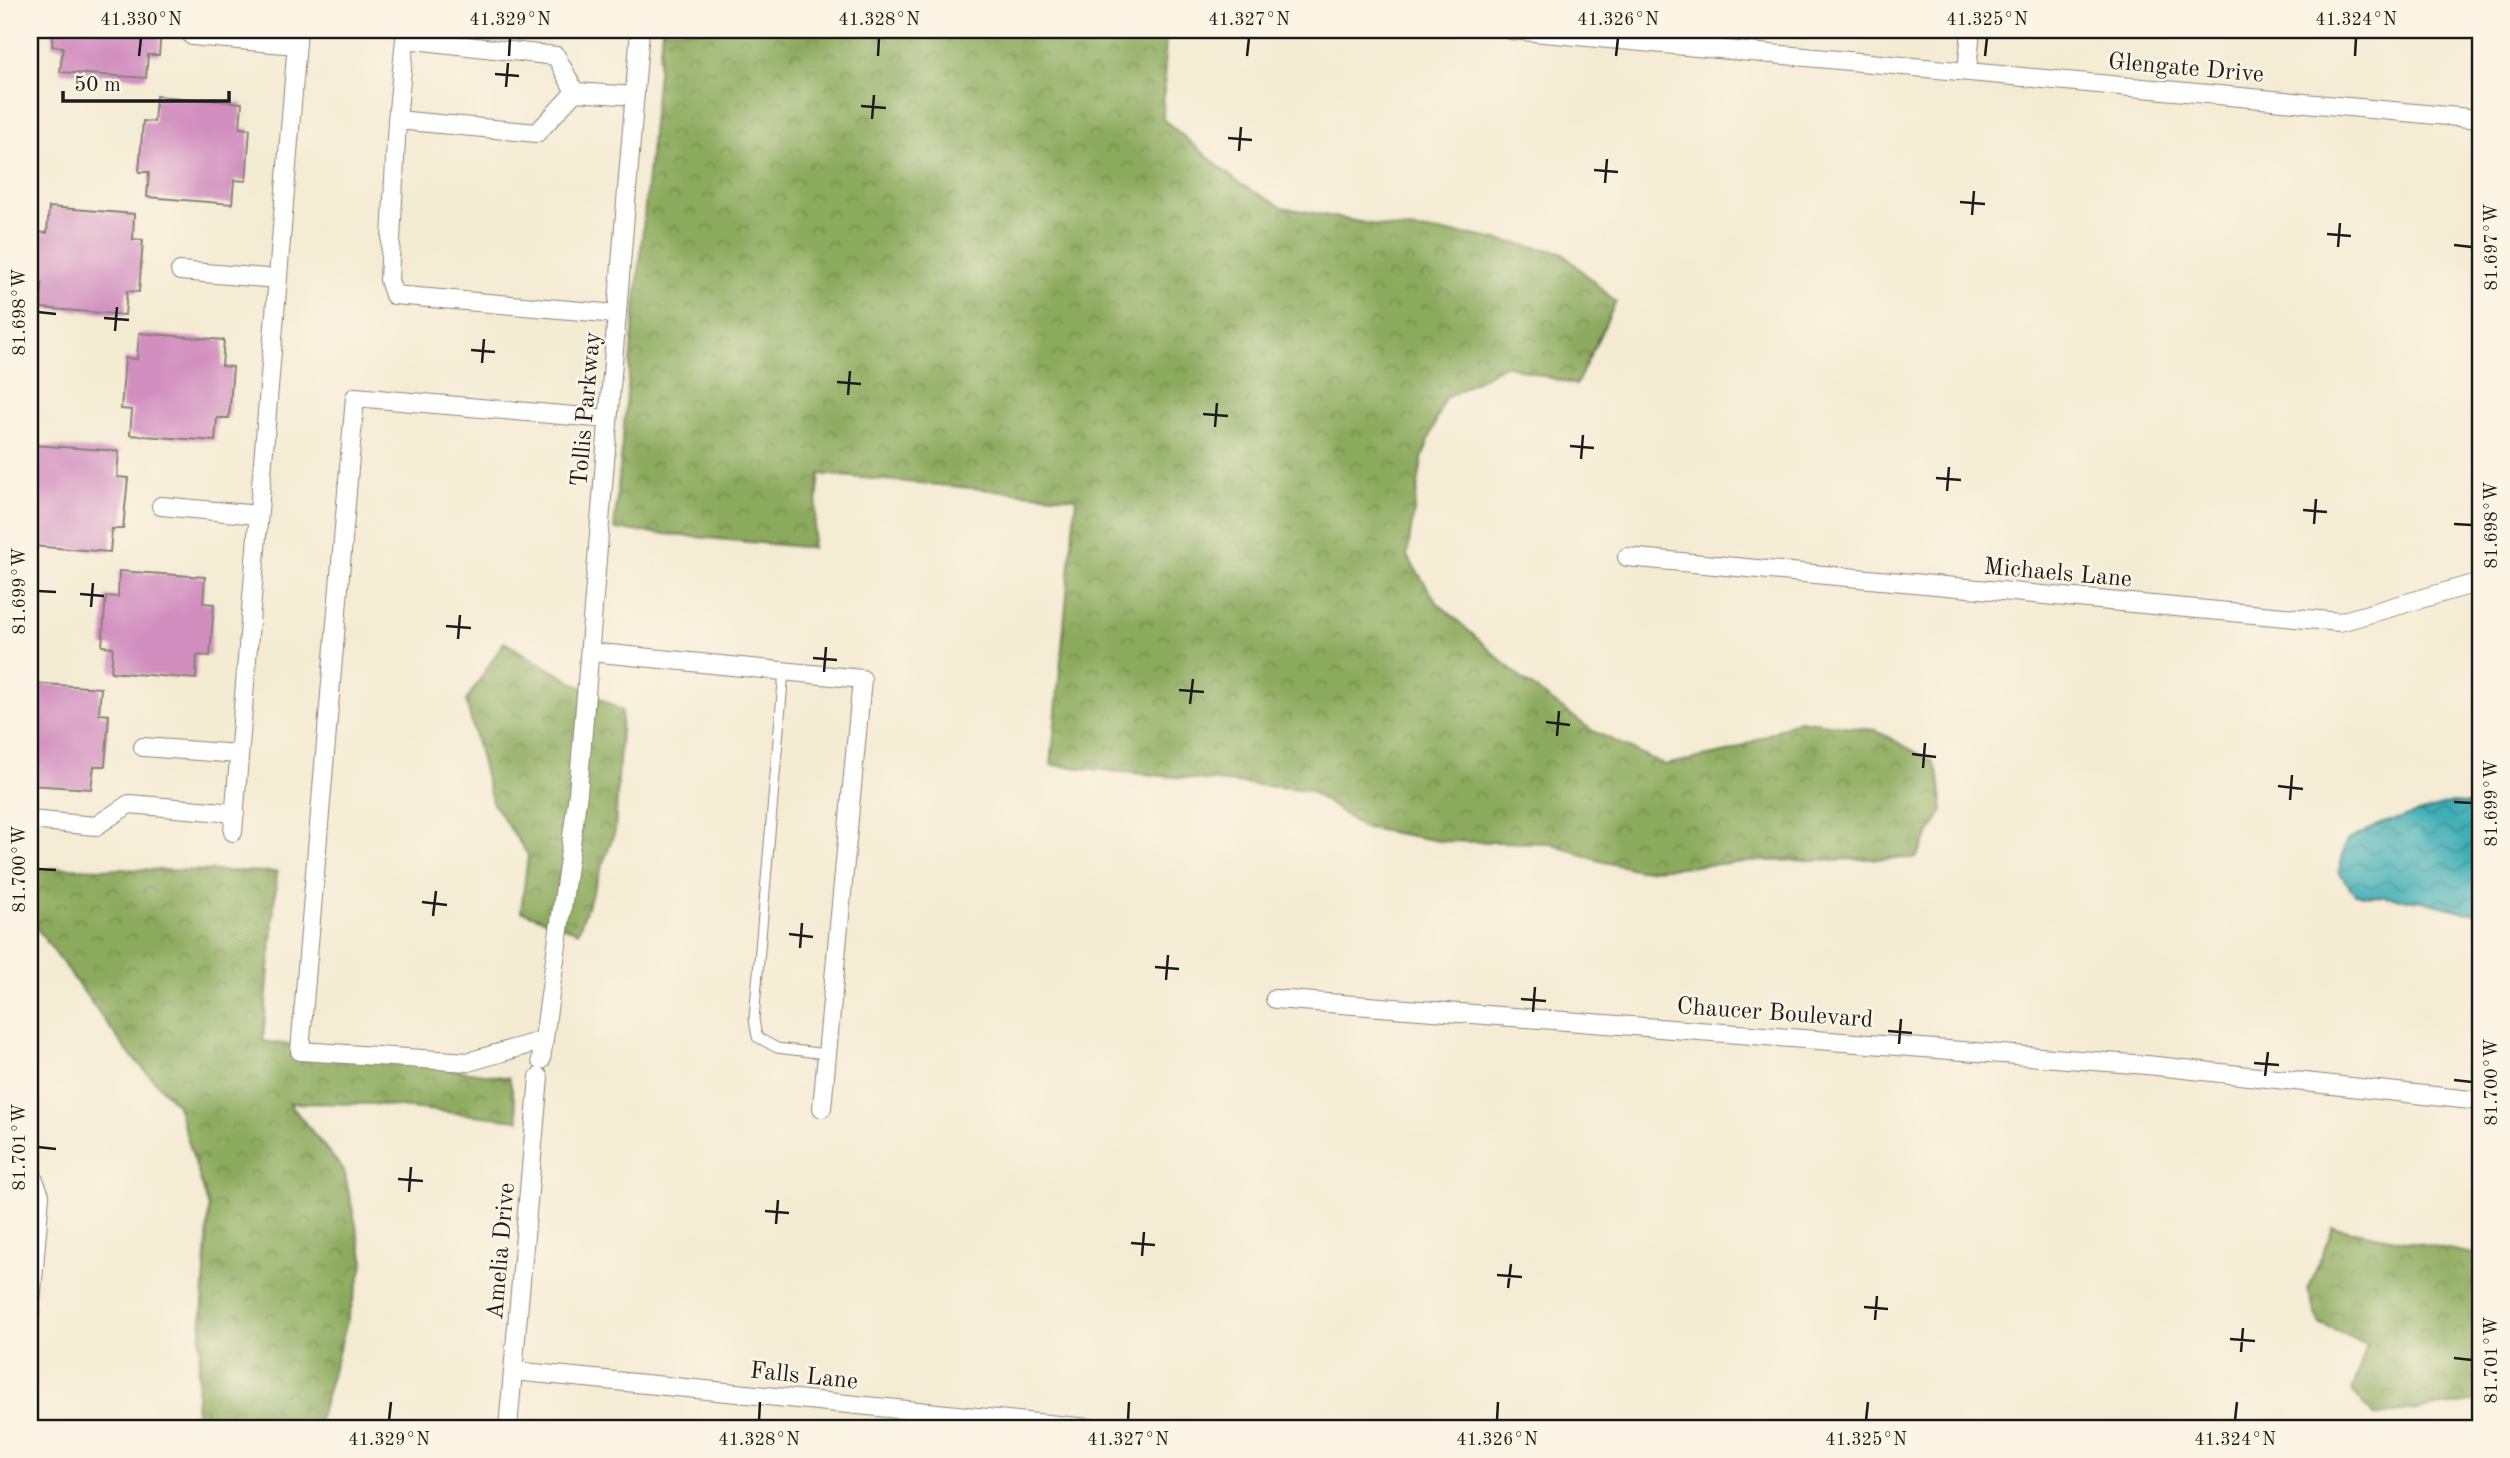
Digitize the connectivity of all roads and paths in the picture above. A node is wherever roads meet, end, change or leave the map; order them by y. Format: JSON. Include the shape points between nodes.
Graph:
{"nodes":[{"id":1,"x":640,"y":30,"type":"edge"},
{"id":2,"x":1511,"y":30,"type":"edge"},
{"id":3,"x":1971,"y":30,"type":"edge"},
{"id":4,"x":405,"y":34,"type":"edge"},
{"id":5,"x":192,"y":36,"type":"dead end"},
{"id":6,"x":297,"y":37,"type":"edge"},
{"id":7,"x":1967,"y":71,"type":"junction"},
{"id":8,"x":575,"y":92,"type":"junction"},
{"id":9,"x":635,"y":96,"type":"junction"},
{"id":10,"x":2480,"y":119,"type":"edge"},
{"id":11,"x":397,"y":120,"type":"junction"},
{"id":12,"x":180,"y":271,"type":"dead end"},
{"id":13,"x":278,"y":279,"type":"junction"},
{"id":14,"x":617,"y":314,"type":"junction"},
{"id":15,"x":608,"y":419,"type":"junction"},
{"id":16,"x":161,"y":506,"type":"dead end"},
{"id":17,"x":258,"y":515,"type":"junction"},
{"id":18,"x":1627,"y":558,"type":"dead end"},
{"id":19,"x":2480,"y":582,"type":"edge"},
{"id":20,"x":590,"y":652,"type":"junction"},
{"id":21,"x":785,"y":671,"type":"junction"},
{"id":22,"x":143,"y":747,"type":"dead end"},
{"id":23,"x":239,"y":754,"type":"junction"},
{"id":24,"x":578,"y":793,"type":"joint"},
{"id":25,"x":234,"y":813,"type":"junction"},
{"id":26,"x":30,"y":820,"type":"edge"},
{"id":27,"x":233,"y":832,"type":"dead end"},
{"id":28,"x":1275,"y":999,"type":"dead end"},
{"id":29,"x":544,"y":1040,"type":"junction"},
{"id":30,"x":826,"y":1054,"type":"junction"},
{"id":31,"x":2480,"y":1101,"type":"edge"},
{"id":32,"x":822,"y":1108,"type":"dead end"},
{"id":33,"x":30,"y":1170,"type":"edge"},
{"id":34,"x":30,"y":1316,"type":"edge"},
{"id":35,"x":514,"y":1371,"type":"junction"},
{"id":36,"x":978,"y":1423,"type":"edge"},
{"id":37,"x":508,"y":1428,"type":"edge"},
{"id":38,"x":1089,"y":1428,"type":"edge"}],
"edges":[{"from":1,"to":9,"type":"street","name":"Tollis Parkway"},
{"from":2,"to":7,"type":"street","name":"Glengate Drive"},
{"from":3,"to":7,"type":"street"},
{"from":4,"to":8,"type":"street","via":[[556,56]]},
{"from":4,"to":11,"type":"street"},
{"from":5,"to":6,"type":"street"},
{"from":6,"to":13,"type":"street"},
{"from":7,"to":10,"type":"street","name":"Glengate Drive"},
{"from":8,"to":9,"type":"street"},
{"from":8,"to":11,"type":"street","via":[[537,133]]},
{"from":9,"to":14,"type":"street","name":"Tollis Parkway"},
{"from":11,"to":14,"type":"street","via":[[389,280],[394,295]]},
{"from":12,"to":13,"type":"street"},
{"from":13,"to":17,"type":"street"},
{"from":14,"to":15,"type":"street","name":"Tollis Parkway"},
{"from":15,"to":20,"type":"street","name":"Tollis Parkway"},
{"from":15,"to":29,"type":"street","via":[[355,397],[300,1051],[468,1062]]},
{"from":16,"to":17,"type":"street"},
{"from":17,"to":23,"type":"street"},
{"from":18,"to":19,"type":"street","name":"Michaels Lane","via":[[2340,622]]},
{"from":20,"to":21,"type":"street"},
{"from":20,"to":24,"type":"street","name":"Tollis Parkway"},
{"from":21,"to":30,"type":"lane","via":[[754,1019],[757,1037],[777,1048]]},
{"from":21,"to":30,"type":"street","via":[[862,679]]},
{"from":22,"to":23,"type":"street"},
{"from":23,"to":25,"type":"street"},
{"from":24,"to":29,"type":"street","name":"Amelia Drive"},
{"from":25,"to":26,"type":"street","via":[[129,804],[96,826]]},
{"from":25,"to":27,"type":"street"},
{"from":28,"to":31,"type":"street","name":"Chaucer Boulevard","via":[[2147,1065]]},
{"from":29,"to":35,"type":"street","name":"Amelia Drive"},
{"from":30,"to":32,"type":"street"},
{"from":33,"to":34,"type":"street","via":[[40,1195]]},
{"from":35,"to":36,"type":"street","name":"Falls Lane"},
{"from":35,"to":37,"type":"street","name":"Amelia Drive"},
{"from":36,"to":38,"type":"street","name":"Falls Lane"}]}
